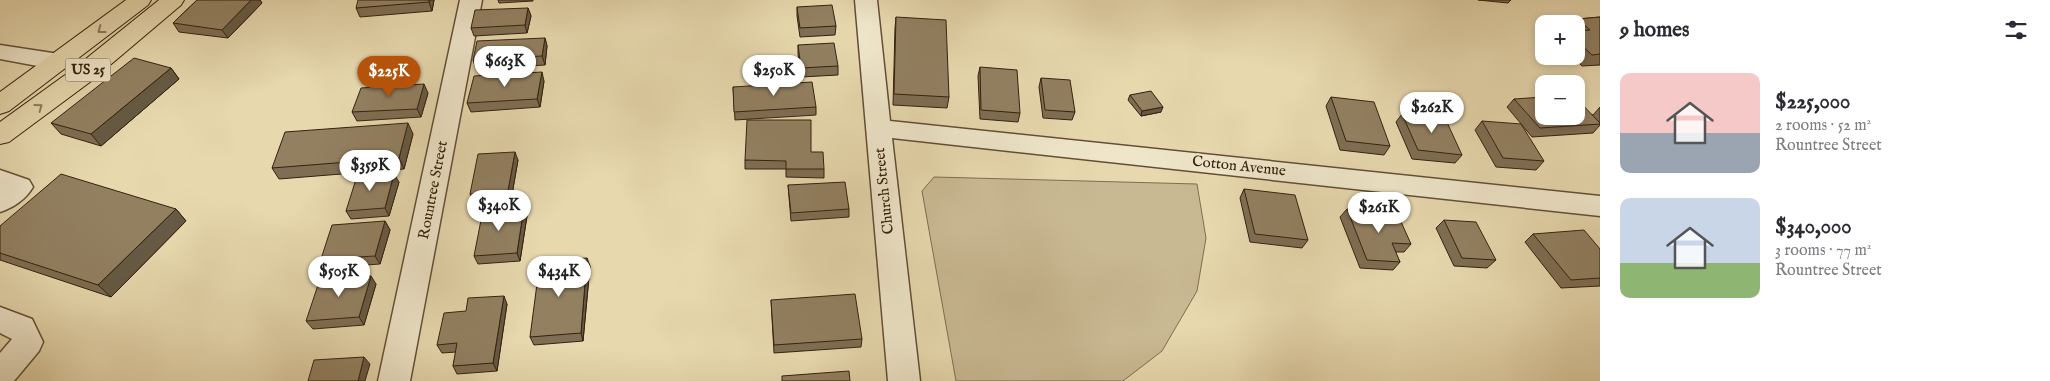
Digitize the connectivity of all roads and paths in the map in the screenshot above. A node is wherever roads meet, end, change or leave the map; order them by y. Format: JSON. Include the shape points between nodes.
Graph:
{"nodes":[{"id":1,"x":140,"y":0,"type":"edge"},
{"id":2,"x":173,"y":0,"type":"edge"},
{"id":3,"x":471,"y":0,"type":"edge"},
{"id":4,"x":866,"y":0,"type":"edge"},
{"id":5,"x":0,"y":52,"type":"edge"},
{"id":6,"x":59,"y":62,"type":"junction"},
{"id":7,"x":0,"y":105,"type":"edge"},
{"id":8,"x":878,"y":128,"type":"junction"},
{"id":9,"x":0,"y":135,"type":"edge"},
{"id":10,"x":0,"y":180,"type":"edge"},
{"id":11,"x":0,"y":202,"type":"edge"},
{"id":12,"x":1600,"y":206,"type":"edge"},
{"id":13,"x":0,"y":320,"type":"edge"},
{"id":14,"x":0,"y":375,"type":"edge"},
{"id":15,"x":394,"y":381,"type":"edge"},
{"id":16,"x":904,"y":381,"type":"edge"}],
"edges":[{"from":1,"to":6,"type":"main road","number":"US 25","one_way":true},
{"from":9,"to":2,"type":"main road","number":"US 25","one_way":true,"via":[[81,76]]},
{"from":3,"to":15,"type":"street","name":"Rountree Street"},
{"from":4,"to":8,"type":"street","name":"Church Street"},
{"from":5,"to":6,"type":"street"},
{"from":6,"to":7,"type":"main road","number":"US 25"},
{"from":8,"to":12,"type":"street","name":"Cotton Avenue"},
{"from":8,"to":16,"type":"street","name":"Church Street"},
{"from":10,"to":11,"type":"street","via":[[20,187]]},
{"from":13,"to":14,"type":"street","via":[[21,328],[28,342]]}]}
